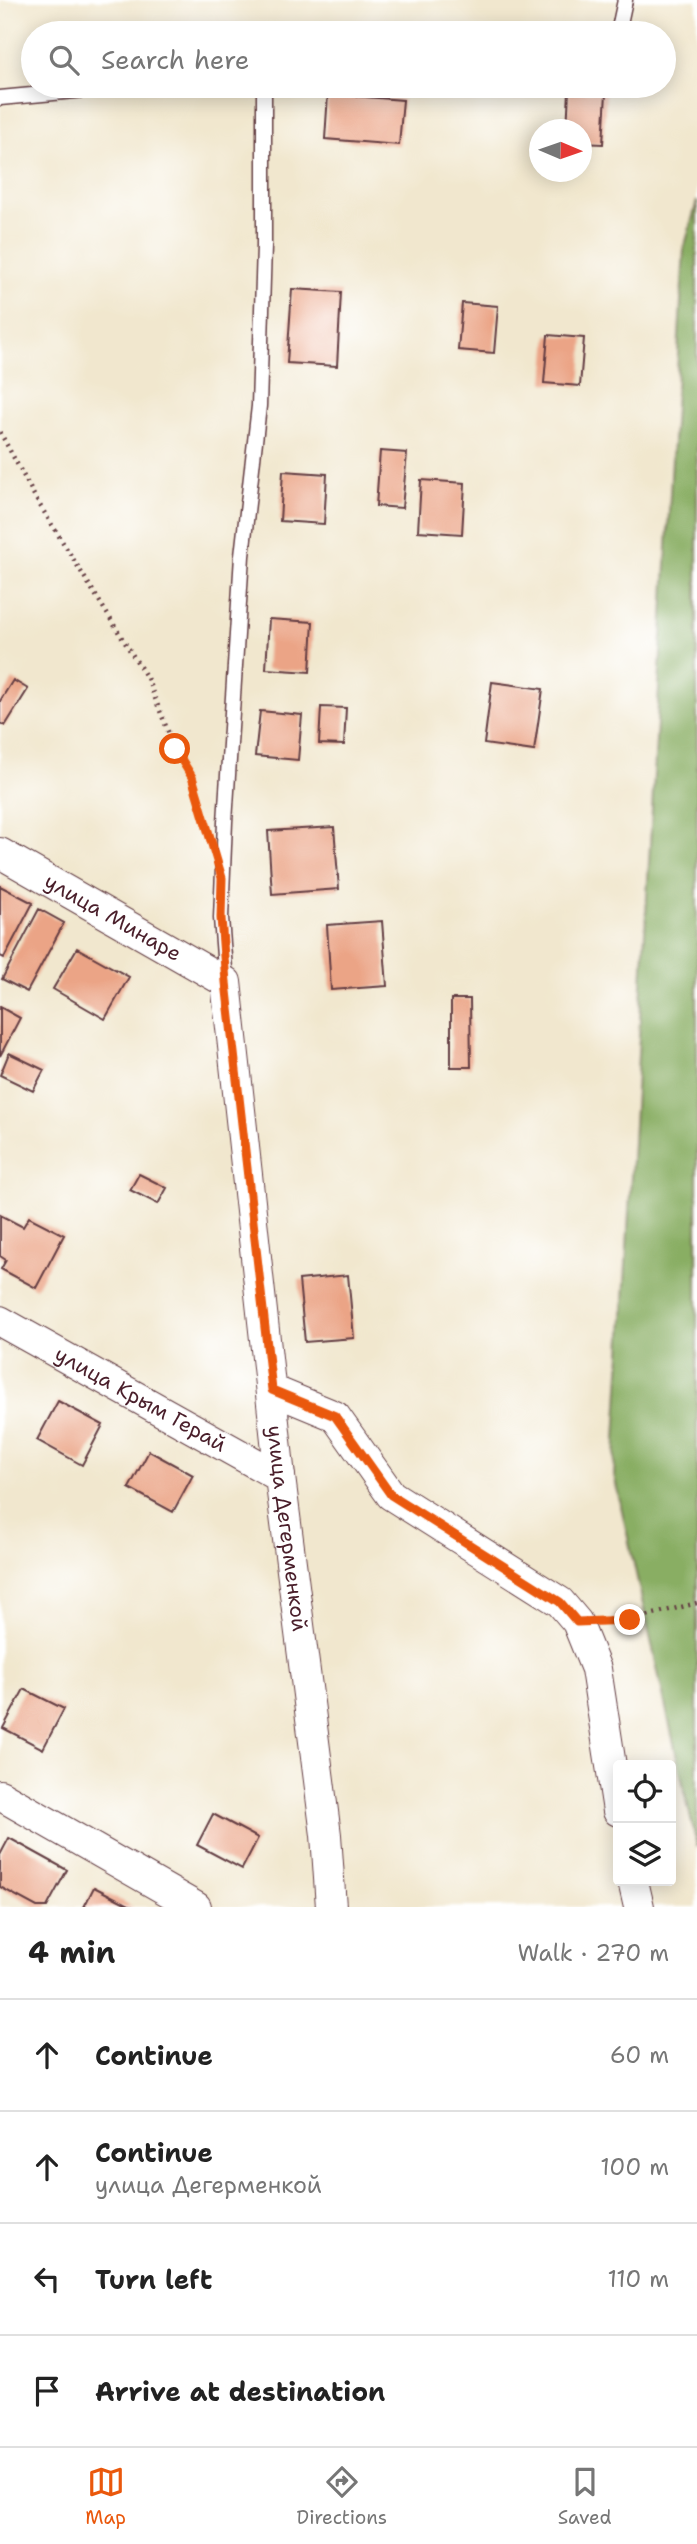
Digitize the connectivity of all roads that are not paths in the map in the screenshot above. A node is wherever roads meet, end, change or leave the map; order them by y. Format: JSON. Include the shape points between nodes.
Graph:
{"nodes":[{"id":1,"x":625,"y":0,"type":"edge"},
{"id":2,"x":621,"y":21,"type":"edge"},
{"id":3,"x":21,"y":96,"type":"edge"},
{"id":4,"x":0,"y":98,"type":"edge"},
{"id":5,"x":264,"y":98,"type":"edge"},
{"id":6,"x":0,"y":853,"type":"edge"},
{"id":7,"x":226,"y":982,"type":"junction"},
{"id":8,"x":0,"y":1321,"type":"edge"},
{"id":9,"x":272,"y":1390,"type":"junction"},
{"id":10,"x":280,"y":1477,"type":"junction"},
{"id":11,"x":613,"y":1779,"type":"edge"},
{"id":12,"x":0,"y":1796,"type":"edge"},
{"id":13,"x":634,"y":1886,"type":"edge"},
{"id":14,"x":196,"y":1907,"type":"edge"},
{"id":15,"x":331,"y":1907,"type":"edge"},
{"id":16,"x":639,"y":1907,"type":"edge"}],
"edges":[{"from":1,"to":2,"type":"lane"},
{"from":3,"to":4,"type":"lane"},
{"from":5,"to":7,"type":"lane","via":[[259,406],[242,556],[222,878]]},
{"from":6,"to":7,"type":"street","name":"улица Минаре"},
{"from":7,"to":9,"type":"street","name":"улица Дегерменкой"},
{"from":8,"to":10,"type":"street","name":"улица Крым Герай"},
{"from":9,"to":10,"type":"street","name":"улица Дегерменкой"},
{"from":9,"to":11,"type":"street","via":[[335,1416],[391,1495],[560,1602],[577,1622],[596,1669]]},
{"from":10,"to":15,"type":"street","name":"улица Дегерменкой","via":[[327,1835]]},
{"from":12,"to":14,"type":"street"},
{"from":13,"to":16,"type":"street"}]}
